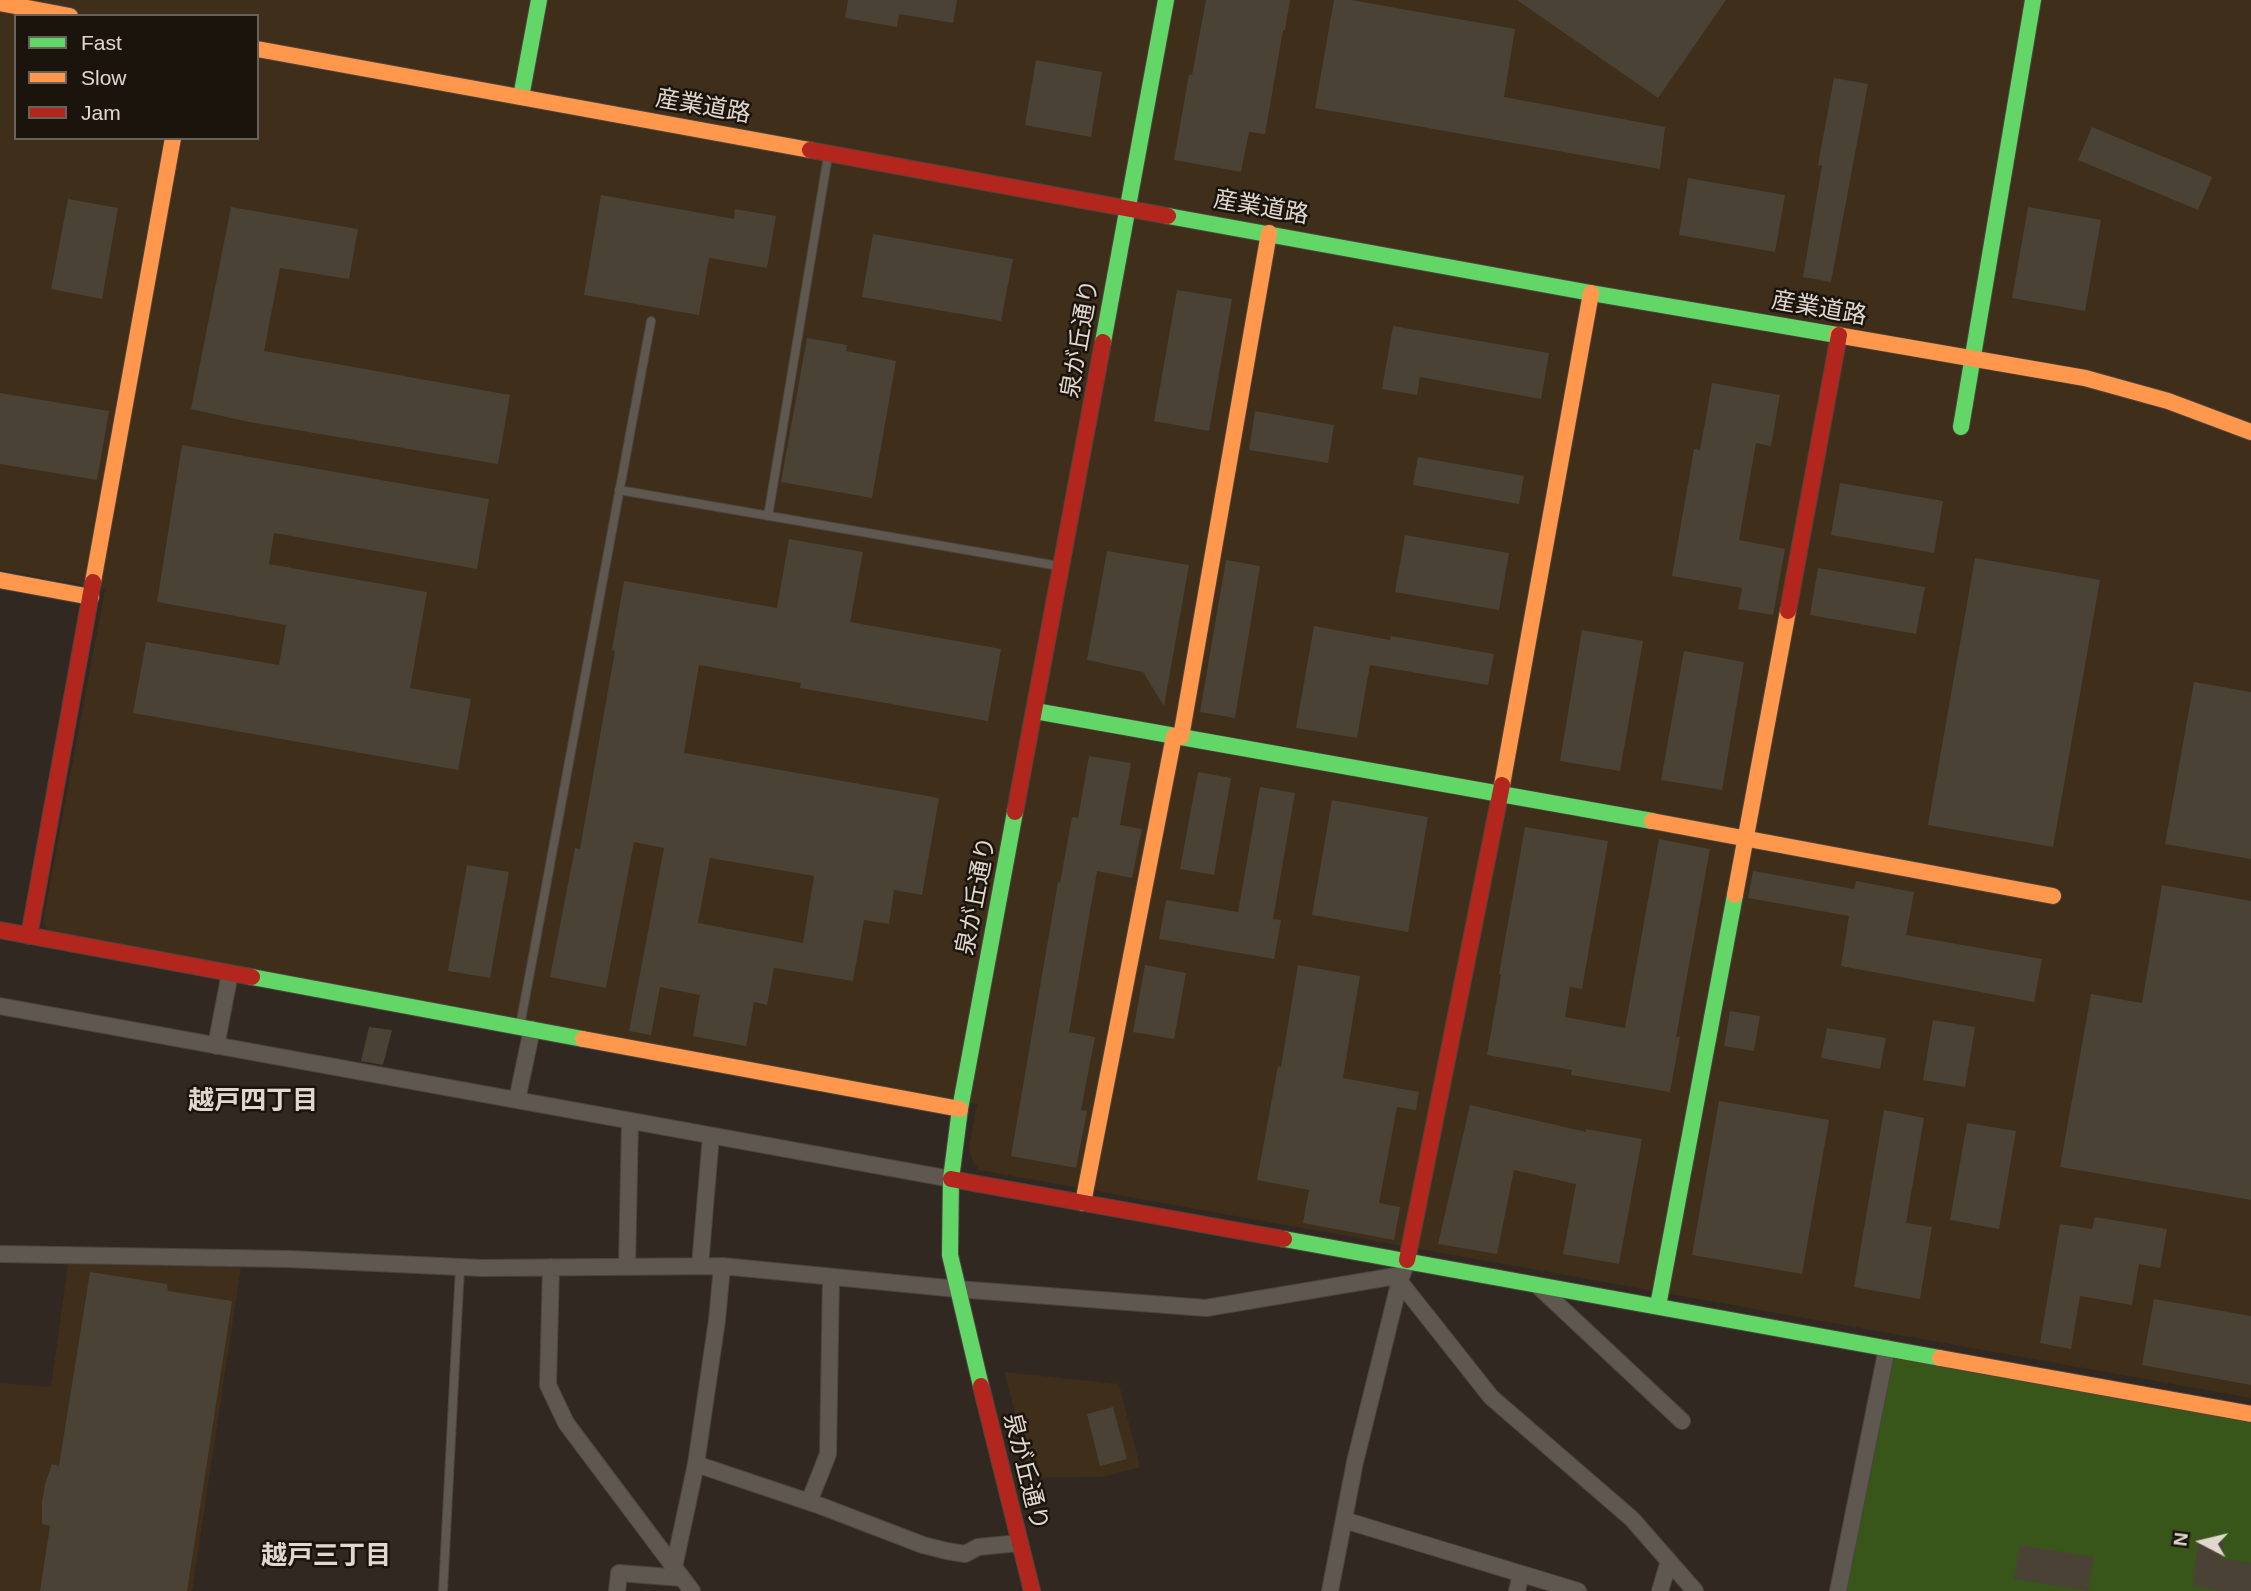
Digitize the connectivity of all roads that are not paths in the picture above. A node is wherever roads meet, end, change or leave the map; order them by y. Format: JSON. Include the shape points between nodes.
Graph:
{"nodes":[{"id":1,"x":539,"y":0,"type":"edge"},
{"id":2,"x":1166,"y":0,"type":"edge"},
{"id":3,"x":2033,"y":0,"type":"edge"},
{"id":4,"x":0,"y":4,"type":"edge"},
{"id":5,"x":58,"y":14,"type":"edge"},
{"id":6,"x":259,"y":49,"type":"edge"},
{"id":7,"x":522,"y":97,"type":"junction"},
{"id":8,"x":173,"y":140,"type":"edge"},
{"id":9,"x":828,"y":153,"type":"junction"},
{"id":10,"x":1128,"y":207,"type":"junction"},
{"id":11,"x":1269,"y":233,"type":"junction"},
{"id":12,"x":1591,"y":293,"type":"junction"},
{"id":13,"x":651,"y":321,"type":"dead end"},
{"id":14,"x":1839,"y":335,"type":"junction"},
{"id":15,"x":1972,"y":358,"type":"junction"},
{"id":16,"x":1961,"y":427,"type":"dead end"},
{"id":17,"x":2251,"y":432,"type":"edge"},
{"id":18,"x":619,"y":490,"type":"junction"},
{"id":19,"x":768,"y":516,"type":"junction"},
{"id":20,"x":1062,"y":567,"type":"junction"},
{"id":21,"x":0,"y":580,"type":"edge"},
{"id":22,"x":91,"y":597,"type":"junction"},
{"id":23,"x":1035,"y":711,"type":"junction"},
{"id":24,"x":1178,"y":736,"type":"junction"},
{"id":25,"x":1501,"y":793,"type":"junction"},
{"id":26,"x":1746,"y":840,"type":"junction"},
{"id":27,"x":2053,"y":896,"type":"dead end"},
{"id":28,"x":0,"y":930,"type":"edge"},
{"id":29,"x":29,"y":936,"type":"junction"},
{"id":30,"x":230,"y":973,"type":"junction"},
{"id":31,"x":0,"y":1006,"type":"edge"},
{"id":32,"x":526,"y":1027,"type":"junction"},
{"id":33,"x":216,"y":1046,"type":"junction"},
{"id":34,"x":517,"y":1100,"type":"junction"},
{"id":35,"x":960,"y":1109,"type":"junction"},
{"id":36,"x":630,"y":1121,"type":"junction"},
{"id":37,"x":711,"y":1136,"type":"junction"},
{"id":38,"x":951,"y":1179,"type":"junction"},
{"id":39,"x":1083,"y":1203,"type":"junction"},
{"id":40,"x":0,"y":1254,"type":"edge"},
{"id":41,"x":701,"y":1266,"type":"junction"},
{"id":42,"x":722,"y":1266,"type":"junction"},
{"id":43,"x":460,"y":1267,"type":"junction"},
{"id":44,"x":551,"y":1267,"type":"junction"},
{"id":45,"x":627,"y":1267,"type":"junction"},
{"id":46,"x":1403,"y":1272,"type":"junction"},
{"id":47,"x":831,"y":1277,"type":"junction"},
{"id":48,"x":1536,"y":1284,"type":"junction"},
{"id":49,"x":957,"y":1289,"type":"junction"},
{"id":50,"x":1658,"y":1306,"type":"junction"},
{"id":51,"x":1887,"y":1348,"type":"junction"},
{"id":52,"x":2251,"y":1414,"type":"edge"},
{"id":53,"x":1682,"y":1421,"type":"dead end"},
{"id":54,"x":696,"y":1464,"type":"junction"},
{"id":55,"x":809,"y":1502,"type":"junction"},
{"id":56,"x":1344,"y":1520,"type":"junction"},
{"id":57,"x":1020,"y":1543,"type":"junction"},
{"id":58,"x":1669,"y":1561,"type":"junction"},
{"id":59,"x":1521,"y":1574,"type":"junction"},
{"id":60,"x":683,"y":1579,"type":"edge"},
{"id":61,"x":443,"y":1591,"type":"edge"},
{"id":62,"x":617,"y":1591,"type":"edge"},
{"id":63,"x":1032,"y":1591,"type":"edge"},
{"id":64,"x":1330,"y":1591,"type":"edge"},
{"id":65,"x":1517,"y":1591,"type":"edge"},
{"id":66,"x":1578,"y":1591,"type":"edge"},
{"id":67,"x":1660,"y":1591,"type":"edge"},
{"id":68,"x":1695,"y":1591,"type":"edge"},
{"id":69,"x":1838,"y":1591,"type":"edge"}],
"edges":[{"from":1,"to":7,"type":"street"},
{"from":2,"to":10,"type":"street","name":"泉が丘通り"},
{"from":3,"to":15,"type":"street"},
{"from":4,"to":5,"type":"street"},
{"from":6,"to":7,"type":"street","name":"産業道路"},
{"from":7,"to":9,"type":"street","name":"産業道路"},
{"from":8,"to":22,"type":"street"},
{"from":9,"to":10,"type":"street","name":"産業道路"},
{"from":9,"to":19,"type":"lane"},
{"from":10,"to":11,"type":"street","name":"産業道路"},
{"from":10,"to":20,"type":"street","name":"泉が丘通り"},
{"from":11,"to":12,"type":"street","name":"産業道路"},
{"from":11,"to":24,"type":"street"},
{"from":12,"to":14,"type":"street","name":"産業道路"},
{"from":12,"to":25,"type":"street"},
{"from":13,"to":18,"type":"lane"},
{"from":14,"to":15,"type":"street","name":"産業道路"},
{"from":14,"to":26,"type":"street"},
{"from":15,"to":16,"type":"street"},
{"from":15,"to":17,"type":"street","name":"産業道路","via":[[2127,388]]},
{"from":18,"to":19,"type":"lane"},
{"from":18,"to":32,"type":"lane"},
{"from":19,"to":20,"type":"lane"},
{"from":20,"to":23,"type":"street","name":"泉が丘通り"},
{"from":21,"to":22,"type":"street"},
{"from":22,"to":29,"type":"street"},
{"from":23,"to":24,"type":"street"},
{"from":23,"to":35,"type":"street","name":"泉が丘通り"},
{"from":24,"to":25,"type":"street"},
{"from":24,"to":39,"type":"street"},
{"from":25,"to":26,"type":"street"},
{"from":25,"to":46,"type":"street"},
{"from":26,"to":27,"type":"street"},
{"from":26,"to":50,"type":"street"},
{"from":28,"to":29,"type":"street"},
{"from":29,"to":30,"type":"street"},
{"from":30,"to":32,"type":"street"},
{"from":30,"to":33,"type":"street"},
{"from":31,"to":33,"type":"street"},
{"from":32,"to":34,"type":"street"},
{"from":32,"to":35,"type":"street"},
{"from":33,"to":34,"type":"street"},
{"from":34,"to":36,"type":"street"},
{"from":35,"to":38,"type":"street","name":"泉が丘通り"},
{"from":36,"to":37,"type":"street"},
{"from":36,"to":45,"type":"street"},
{"from":37,"to":38,"type":"street"},
{"from":37,"to":41,"type":"street"},
{"from":38,"to":39,"type":"street"},
{"from":38,"to":49,"type":"street","name":"泉が丘通り","via":[[950,1255]]},
{"from":39,"to":46,"type":"street"},
{"from":40,"to":43,"type":"street"},
{"from":41,"to":42,"type":"street"},
{"from":41,"to":45,"type":"street"},
{"from":42,"to":47,"type":"street"},
{"from":42,"to":54,"type":"street"},
{"from":43,"to":44,"type":"street"},
{"from":43,"to":61,"type":"lane"},
{"from":44,"to":45,"type":"street"},
{"from":44,"to":60,"type":"street","via":[[548,1385],[566,1423]]},
{"from":46,"to":48,"type":"street"},
{"from":46,"to":49,"type":"street","via":[[1206,1308]]},
{"from":46,"to":56,"type":"street"},
{"from":46,"to":58,"type":"street","via":[[1491,1397],[1632,1519]]},
{"from":47,"to":49,"type":"street"},
{"from":47,"to":55,"type":"street","via":[[828,1454]]},
{"from":48,"to":50,"type":"street"},
{"from":48,"to":53,"type":"street"},
{"from":49,"to":57,"type":"street","name":"泉が丘通り"},
{"from":50,"to":51,"type":"street"},
{"from":51,"to":52,"type":"street"},
{"from":51,"to":69,"type":"street"},
{"from":54,"to":55,"type":"street"},
{"from":54,"to":60,"type":"street"},
{"from":55,"to":57,"type":"street","via":[[947,1551],[965,1554],[978,1547]]},
{"from":56,"to":59,"type":"street"},
{"from":56,"to":64,"type":"street"},
{"from":57,"to":63,"type":"street","name":"泉が丘通り"},
{"from":58,"to":67,"type":"street"},
{"from":58,"to":68,"type":"street"},
{"from":59,"to":65,"type":"street"},
{"from":59,"to":66,"type":"street"},
{"from":60,"to":62,"type":"street","via":[[619,1573]]}]}
